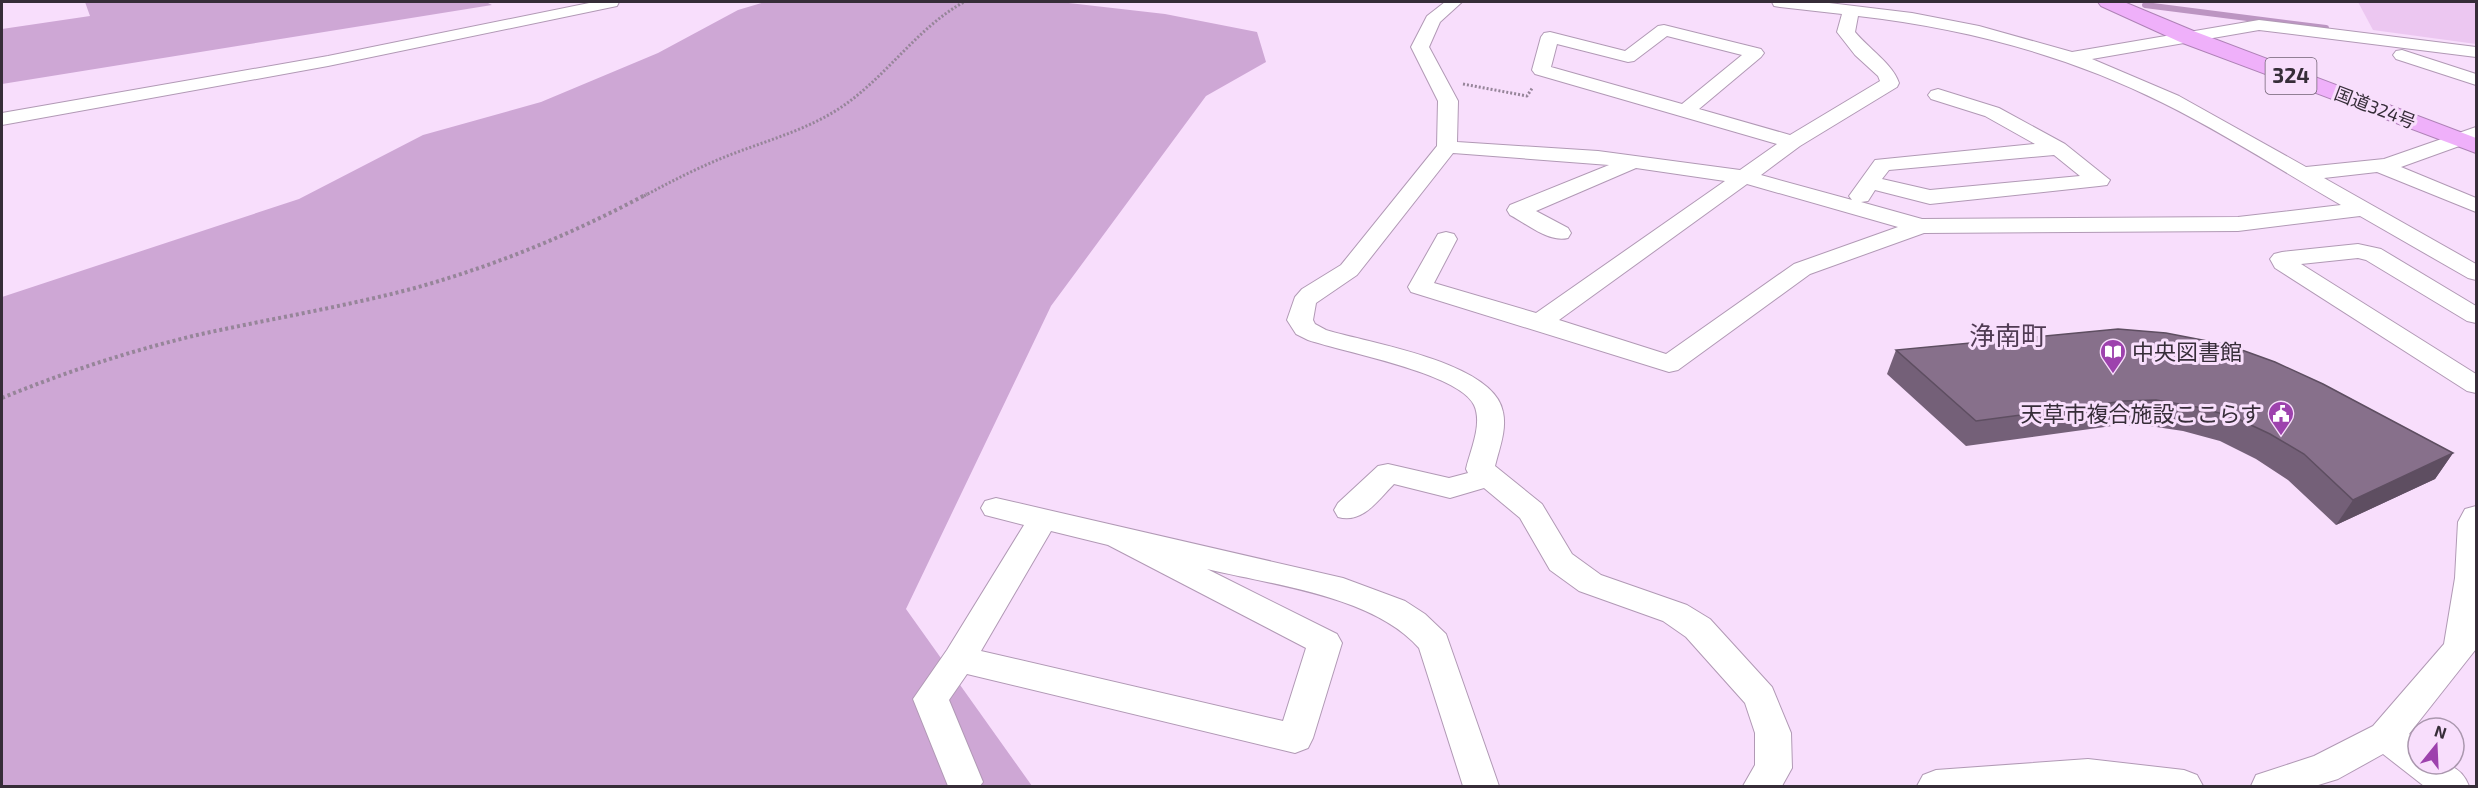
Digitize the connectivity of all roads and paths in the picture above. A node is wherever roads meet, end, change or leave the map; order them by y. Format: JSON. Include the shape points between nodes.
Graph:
{"nodes":[{"id":1,"x":611,"y":2,"type":"edge"},
{"id":2,"x":964,"y":2,"type":"edge"},
{"id":3,"x":1454,"y":2,"type":"edge"},
{"id":4,"x":1787,"y":2,"type":"edge"},
{"id":5,"x":2108,"y":2,"type":"edge"},
{"id":6,"x":1851,"y":10,"type":"junction"},
{"id":7,"x":2347,"y":36,"type":"junction"},
{"id":8,"x":2188,"y":37,"type":"junction"},
{"id":9,"x":2476,"y":52,"type":"edge"},
{"id":10,"x":2073,"y":57,"type":"junction"},
{"id":11,"x":1541,"y":70,"type":"junction"},
{"id":12,"x":2476,"y":80,"type":"edge"},
{"id":13,"x":1439,"y":83,"type":"junction"},
{"id":14,"x":1938,"y":95,"type":"dead end"},
{"id":15,"x":1685,"y":111,"type":"junction"},
{"id":16,"x":2,"y":119,"type":"edge"},
{"id":17,"x":2470,"y":140,"type":"edge"},
{"id":18,"x":1793,"y":142,"type":"junction"},
{"id":19,"x":1447,"y":147,"type":"junction"},
{"id":20,"x":2058,"y":148,"type":"junction"},
{"id":21,"x":1632,"y":162,"type":"junction"},
{"id":22,"x":2380,"y":166,"type":"junction"},
{"id":23,"x":2302,"y":174,"type":"junction"},
{"id":24,"x":1745,"y":177,"type":"junction"},
{"id":25,"x":1869,"y":182,"type":"junction"},
{"id":26,"x":1852,"y":206,"type":"junction"},
{"id":27,"x":2476,"y":206,"type":"edge"},
{"id":28,"x":2364,"y":209,"type":"junction"},
{"id":29,"x":1921,"y":226,"type":"junction"},
{"id":30,"x":1560,"y":233,"type":"dead end"},
{"id":31,"x":1446,"y":239,"type":"dead end"},
{"id":32,"x":2476,"y":273,"type":"edge"},
{"id":33,"x":2476,"y":316,"type":"edge"},
{"id":34,"x":1540,"y":322,"type":"junction"},
{"id":35,"x":2470,"y":376,"type":"edge"},
{"id":36,"x":2,"y":398,"type":"edge"},
{"id":37,"x":1489,"y":476,"type":"junction"},
{"id":38,"x":996,"y":508,"type":"dead end"},
{"id":39,"x":1349,"y":510,"type":"dead end"},
{"id":40,"x":2476,"y":516,"type":"edge"},
{"id":41,"x":1043,"y":519,"type":"junction"},
{"id":42,"x":1118,"y":537,"type":"junction"},
{"id":43,"x":959,"y":659,"type":"junction"},
{"id":44,"x":2386,"y":736,"type":"junction"},
{"id":45,"x":2406,"y":752,"type":"edge"},
{"id":46,"x":2438,"y":776,"type":"edge"},
{"id":47,"x":964,"y":782,"type":"dead end"},
{"id":48,"x":1481,"y":786,"type":"edge"},
{"id":49,"x":1761,"y":786,"type":"edge"},
{"id":50,"x":1936,"y":786,"type":"edge"},
{"id":51,"x":2184,"y":786,"type":"edge"},
{"id":52,"x":2269,"y":786,"type":"edge"},
{"id":53,"x":2451,"y":786,"type":"edge"}],
"edges":[{"from":1,"to":16,"type":"street","via":[[328,61]]},
{"from":2,"to":36,"type":"path","via":[[944,15],[870,85],[830,114],[666,182],[587,226],[547,243],[398,292],[199,334],[105,359],[42,379]]},
{"from":3,"to":13,"type":"street","via":[[1433,20],[1420,47]]},
{"from":4,"to":6,"type":"street"},
{"from":5,"to":8,"type":"highway","name":"国道324号","number":"324"},
{"from":6,"to":10,"type":"street","via":[[1980,31]]},
{"from":6,"to":18,"type":"street","via":[[1846,32],[1887,74],[1890,83]]},
{"from":7,"to":8,"type":"street","via":[[2259,25]]},
{"from":7,"to":9,"type":"street"},
{"from":7,"to":12,"type":"street"},
{"from":8,"to":10,"type":"street"},
{"from":8,"to":17,"type":"highway","name":"国道324号","number":"324"},
{"from":10,"to":23,"type":"street","via":[[2172,100]]},
{"from":11,"to":13,"type":"path","via":[[1527,96],[1477,85]]},
{"from":11,"to":15,"type":"street"},
{"from":11,"to":15,"type":"street","via":[[1550,37],[1628,57],[1664,30],[1755,53]]},
{"from":13,"to":19,"type":"street","via":[[1448,101]]},
{"from":14,"to":20,"type":"street","via":[[1992,112]]},
{"from":15,"to":18,"type":"street"},
{"from":17,"to":22,"type":"street"},
{"from":18,"to":24,"type":"street"},
{"from":19,"to":21,"type":"street"},
{"from":19,"to":37,"type":"street","via":[[1349,270],[1304,302],[1300,320],[1317,335],[1444,370],[1475,388],[1488,406],[1489,427],[1480,469]]},
{"from":20,"to":25,"type":"street","via":[[1882,164]]},
{"from":20,"to":25,"type":"street","via":[[2099,180],[1930,197]]},
{"from":21,"to":24,"type":"street"},
{"from":21,"to":30,"type":"street","via":[[1518,210]]},
{"from":22,"to":23,"type":"street"},
{"from":22,"to":27,"type":"street"},
{"from":23,"to":28,"type":"street"},
{"from":24,"to":26,"type":"street"},
{"from":24,"to":34,"type":"street"},
{"from":25,"to":26,"type":"street"},
{"from":26,"to":29,"type":"street"},
{"from":28,"to":29,"type":"street","via":[[2238,224]]},
{"from":28,"to":32,"type":"street"},
{"from":29,"to":34,"type":"street","via":[[1802,269],[1669,364]]},
{"from":31,"to":34,"type":"street","via":[[1420,287]]},
{"from":33,"to":35,"type":"street","via":[[2373,254],[2358,250],[2282,259]]},
{"from":37,"to":39,"type":"street","via":[[1450,488],[1388,473]]},
{"from":37,"to":49,"type":"street","via":[[1531,511],[1561,562],[1590,583],[1675,613],[1698,628],[1760,697],[1773,733],[1774,768]]},
{"from":38,"to":41,"type":"street"},
{"from":40,"to":44,"type":"street","via":[[2460,648]]},
{"from":41,"to":42,"type":"street"},
{"from":41,"to":43,"type":"street"},
{"from":42,"to":43,"type":"street","via":[[1325,643],[1295,738]]},
{"from":42,"to":48,"type":"street","via":[[1343,590],[1386,605],[1418,624],[1434,643]]},
{"from":43,"to":47,"type":"street","via":[[931,699]]},
{"from":44,"to":45,"type":"street"},
{"from":44,"to":52,"type":"street","via":[[2325,768]]},
{"from":46,"to":53,"type":"street"},
{"from":50,"to":51,"type":"street","via":[[2088,774]]}]}
